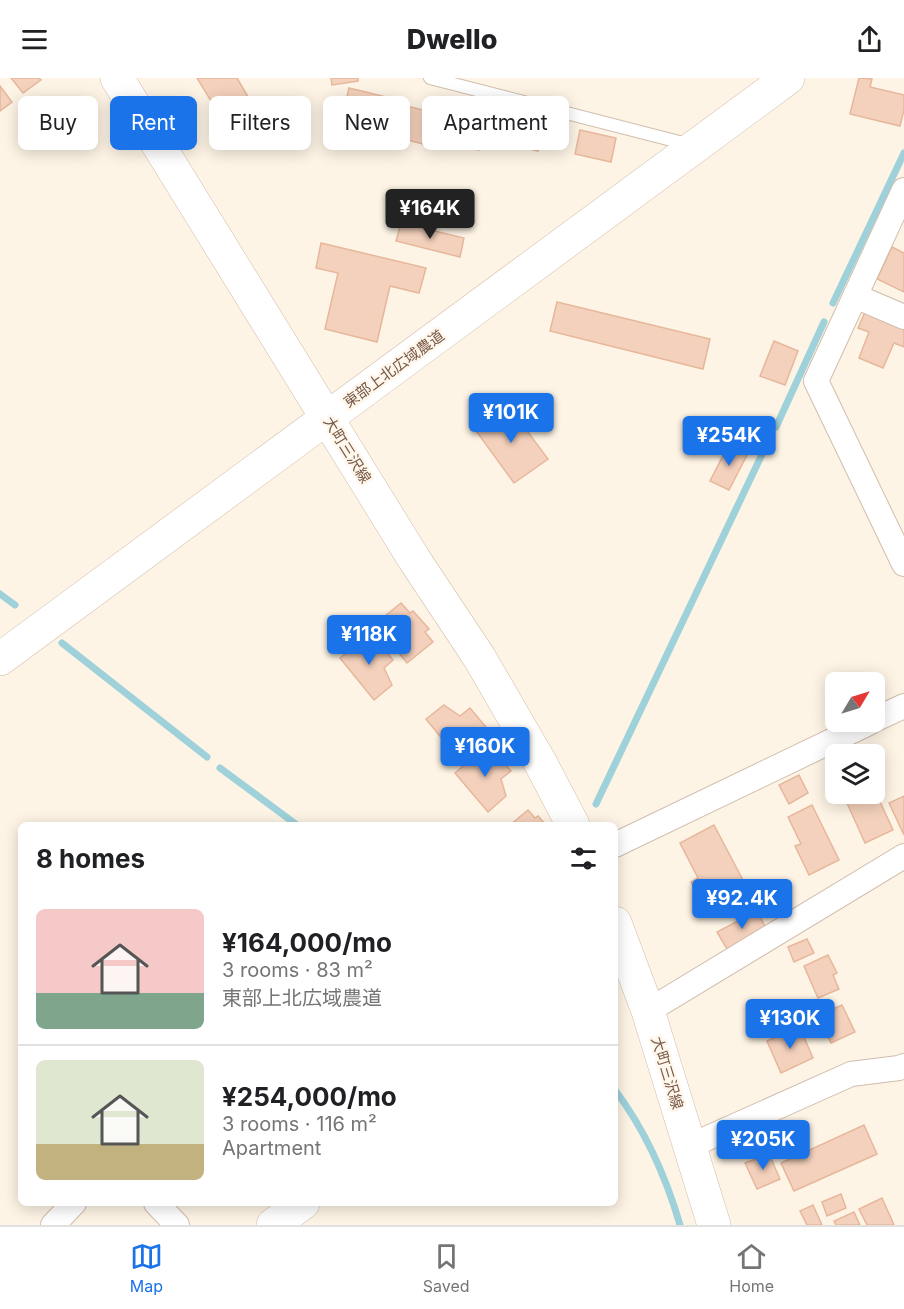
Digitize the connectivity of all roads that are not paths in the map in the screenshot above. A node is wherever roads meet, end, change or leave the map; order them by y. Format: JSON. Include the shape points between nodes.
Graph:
{"nodes":[{"id":1,"x":117,"y":78,"type":"edge"},
{"id":2,"x":430,"y":78,"type":"edge"},
{"id":3,"x":788,"y":78,"type":"edge"},
{"id":4,"x":696,"y":146,"type":"junction"},
{"id":5,"x":904,"y":190,"type":"edge"},
{"id":6,"x":855,"y":296,"type":"junction"},
{"id":7,"x":904,"y":317,"type":"edge"},
{"id":8,"x":327,"y":418,"type":"junction"},
{"id":9,"x":904,"y":564,"type":"edge"},
{"id":10,"x":0,"y":658,"type":"edge"},
{"id":11,"x":904,"y":706,"type":"edge"},
{"id":12,"x":885,"y":715,"type":"edge"},
{"id":13,"x":850,"y":732,"type":"edge"},
{"id":14,"x":571,"y":822,"type":"edge"},
{"id":15,"x":618,"y":844,"type":"edge"},
{"id":16,"x":904,"y":856,"type":"edge"},
{"id":17,"x":618,"y":941,"type":"edge"},
{"id":18,"x":623,"y":972,"type":"edge"},
{"id":19,"x":648,"y":1011,"type":"junction"},
{"id":20,"x":904,"y":1066,"type":"edge"},
{"id":21,"x":690,"y":1146,"type":"junction"},
{"id":22,"x":71,"y":1206,"type":"edge"},
{"id":23,"x":159,"y":1206,"type":"edge"},
{"id":24,"x":299,"y":1206,"type":"edge"},
{"id":25,"x":53,"y":1225,"type":"edge"},
{"id":26,"x":177,"y":1225,"type":"edge"},
{"id":27,"x":273,"y":1225,"type":"edge"},
{"id":28,"x":714,"y":1225,"type":"edge"}],
"edges":[{"from":1,"to":8,"type":"main road","name":"大町三沢線"},
{"from":2,"to":4,"type":"lane"},
{"from":3,"to":4,"type":"main road","name":"東部上北広域農道"},
{"from":4,"to":8,"type":"main road","name":"東部上北広域農道"},
{"from":5,"to":6,"type":"street"},
{"from":6,"to":7,"type":"street"},
{"from":6,"to":9,"type":"street","via":[[816,381]]},
{"from":8,"to":10,"type":"main road","name":"東部上北広域農道"},
{"from":8,"to":14,"type":"main road","name":"大町三沢線","via":[[478,657]]},
{"from":11,"to":12,"type":"street"},
{"from":13,"to":15,"type":"street"},
{"from":16,"to":19,"type":"street"},
{"from":17,"to":18,"type":"main road","name":"大町三沢線"},
{"from":18,"to":19,"type":"main road","name":"大町三沢線"},
{"from":19,"to":21,"type":"main road","name":"大町三沢線"},
{"from":20,"to":21,"type":"street","via":[[851,1074]]},
{"from":21,"to":28,"type":"main road","name":"大町三沢線"},
{"from":22,"to":25,"type":"street"},
{"from":23,"to":26,"type":"street"},
{"from":24,"to":27,"type":"main road"}]}
